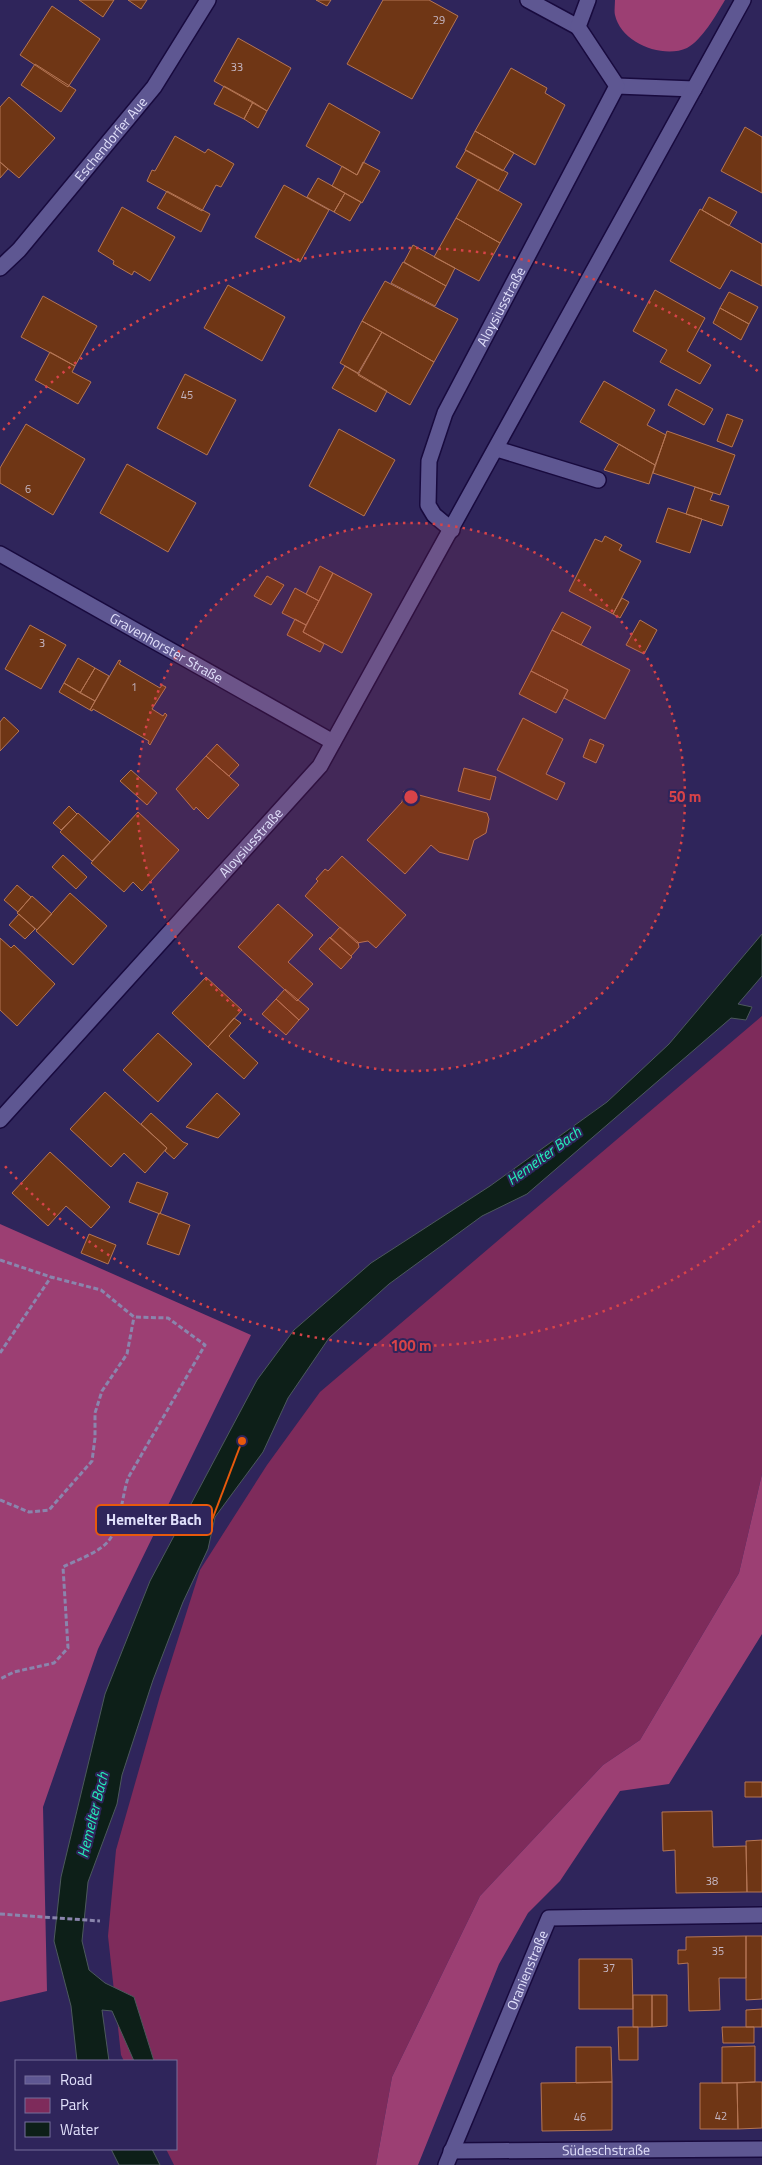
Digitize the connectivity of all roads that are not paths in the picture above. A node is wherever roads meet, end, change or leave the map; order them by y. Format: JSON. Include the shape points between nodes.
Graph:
{"nodes":[{"id":1,"x":208,"y":0,"type":"edge"},
{"id":2,"x":528,"y":0,"type":"edge"},
{"id":3,"x":588,"y":0,"type":"edge"},
{"id":4,"x":743,"y":0,"type":"edge"},
{"id":5,"x":578,"y":27,"type":"junction"},
{"id":6,"x":617,"y":86,"type":"junction"},
{"id":7,"x":694,"y":89,"type":"junction"},
{"id":8,"x":0,"y":268,"type":"edge"},
{"id":9,"x":497,"y":449,"type":"junction"},
{"id":10,"x":598,"y":480,"type":"dead end"},
{"id":11,"x":452,"y":530,"type":"junction"},
{"id":12,"x":0,"y":554,"type":"edge"},
{"id":13,"x":333,"y":742,"type":"junction"},
{"id":14,"x":0,"y":1120,"type":"edge"},
{"id":15,"x":762,"y":1915,"type":"edge"},
{"id":16,"x":762,"y":2149,"type":"edge"},
{"id":17,"x":449,"y":2158,"type":"edge"}],
"edges":[{"from":1,"to":8,"type":"street","name":"Eschendorfer Aue","via":[[154,87],[19,250]]},
{"from":2,"to":5,"type":"street"},
{"from":3,"to":5,"type":"street"},
{"from":4,"to":7,"type":"street","name":"Aloysiusstraße"},
{"from":5,"to":6,"type":"street"},
{"from":6,"to":7,"type":"street"},
{"from":6,"to":11,"type":"street","name":"Aloysiusstraße","via":[[445,413],[429,462],[428,505]]},
{"from":7,"to":9,"type":"street","name":"Aloysiusstraße"},
{"from":9,"to":10,"type":"street"},
{"from":9,"to":11,"type":"street","name":"Aloysiusstraße"},
{"from":11,"to":13,"type":"street","name":"Aloysiusstraße"},
{"from":12,"to":13,"type":"street","name":"Gravenhorster Straße"},
{"from":13,"to":14,"type":"street","name":"Aloysiusstraße","via":[[320,766]]},
{"from":15,"to":17,"type":"street","name":"Oranienstraße","via":[[549,1918]]},
{"from":16,"to":17,"type":"street","name":"Südeschstraße"}]}
